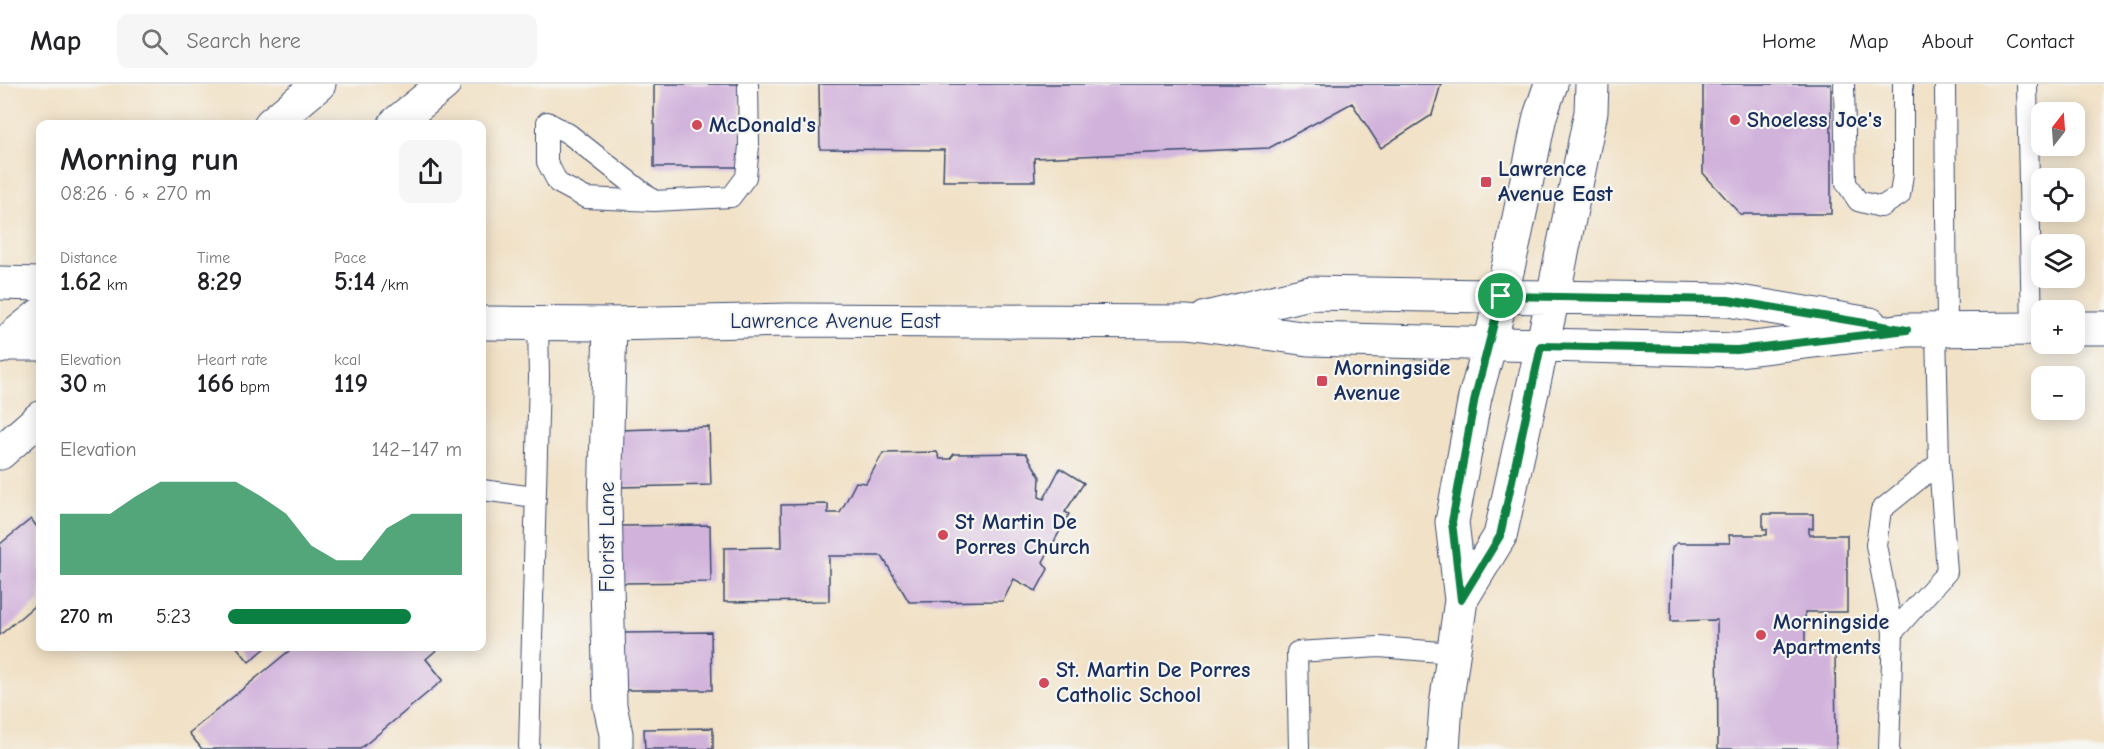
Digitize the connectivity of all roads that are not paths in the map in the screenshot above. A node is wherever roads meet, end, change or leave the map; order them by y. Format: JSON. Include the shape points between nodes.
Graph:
{"nodes":[{"id":1,"x":319,"y":84,"type":"edge"},
{"id":2,"x":444,"y":84,"type":"edge"},
{"id":3,"x":748,"y":84,"type":"edge"},
{"id":4,"x":1551,"y":84,"type":"edge"},
{"id":5,"x":1592,"y":84,"type":"edge"},
{"id":6,"x":1844,"y":84,"type":"edge"},
{"id":7,"x":1903,"y":84,"type":"edge"},
{"id":8,"x":1945,"y":84,"type":"edge"},
{"id":9,"x":2027,"y":84,"type":"edge"},
{"id":10,"x":276,"y":120,"type":"edge"},
{"id":11,"x":400,"y":120,"type":"edge"},
{"id":12,"x":654,"y":201,"type":"junction"},
{"id":13,"x":0,"y":283,"type":"edge"},
{"id":14,"x":36,"y":284,"type":"edge"},
{"id":15,"x":1501,"y":296,"type":"junction"},
{"id":16,"x":1553,"y":297,"type":"junction"},
{"id":17,"x":2036,"y":300,"type":"edge"},
{"id":18,"x":36,"y":318,"type":"edge"},
{"id":19,"x":1188,"y":322,"type":"junction"},
{"id":20,"x":486,"y":323,"type":"edge"},
{"id":21,"x":538,"y":323,"type":"junction"},
{"id":22,"x":610,"y":324,"type":"junction"},
{"id":23,"x":2085,"y":328,"type":"edge"},
{"id":24,"x":2104,"y":328,"type":"edge"},
{"id":25,"x":2031,"y":329,"type":"edge"},
{"id":26,"x":1930,"y":330,"type":"junction"},
{"id":27,"x":1490,"y":344,"type":"junction"},
{"id":28,"x":1,"y":345,"type":"edge"},
{"id":29,"x":36,"y":345,"type":"edge"},
{"id":30,"x":1541,"y":346,"type":"junction"},
{"id":31,"x":36,"y":422,"type":"edge"},
{"id":32,"x":0,"y":453,"type":"edge"},
{"id":33,"x":1939,"y":463,"type":"junction"},
{"id":34,"x":486,"y":491,"type":"edge"},
{"id":35,"x":535,"y":497,"type":"junction"},
{"id":36,"x":1461,"y":600,"type":"junction"},
{"id":37,"x":1893,"y":632,"type":"junction"},
{"id":38,"x":1453,"y":653,"type":"junction"},
{"id":39,"x":529,"y":749,"type":"edge"},
{"id":40,"x":616,"y":749,"type":"edge"},
{"id":41,"x":1299,"y":749,"type":"edge"},
{"id":42,"x":1443,"y":749,"type":"edge"},
{"id":43,"x":1889,"y":749,"type":"edge"}],
"edges":[{"from":1,"to":10,"type":"main road"},
{"from":2,"to":11,"type":"main road"},
{"from":3,"to":12,"type":"lane","via":[[746,177],[731,197]]},
{"from":4,"to":15,"type":"main road","via":[[1540,116]]},
{"from":5,"to":16,"type":"main road","via":[[1591,112]]},
{"from":6,"to":7,"type":"lane","via":[[1846,183],[1858,201],[1881,207],[1900,195]]},
{"from":8,"to":26,"type":"lane"},
{"from":9,"to":17,"type":"lane"},
{"from":12,"to":12,"type":"lane","via":[[569,134],[547,122],[547,162],[558,183],[586,198]]},
{"from":13,"to":14,"type":"main road"},
{"from":15,"to":16,"type":"main road","name":"Lawrence Avenue East"},
{"from":15,"to":19,"type":"main road","name":"Lawrence Avenue East","via":[[1310,293]]},
{"from":15,"to":27,"type":"main road"},
{"from":16,"to":26,"type":"main road","name":"Lawrence Avenue East","via":[[1728,300]]},
{"from":16,"to":30,"type":"main road"},
{"from":18,"to":28,"type":"main road"},
{"from":19,"to":22,"type":"main road","name":"Lawrence Avenue East","via":[[788,320]]},
{"from":19,"to":27,"type":"main road","name":"Lawrence Avenue East","via":[[1308,339]]},
{"from":20,"to":21,"type":"main road","name":"Lawrence Avenue East"},
{"from":21,"to":22,"type":"main road","name":"Lawrence Avenue East"},
{"from":21,"to":35,"type":"lane"},
{"from":22,"to":40,"type":"main road","name":"Florist Lane","via":[[605,503],[610,706]]},
{"from":23,"to":24,"type":"main road"},
{"from":25,"to":26,"type":"main road","name":"Lawrence Avenue East"},
{"from":26,"to":30,"type":"main road","name":"Lawrence Avenue East","via":[[1737,350]]},
{"from":26,"to":33,"type":"lane"},
{"from":27,"to":30,"type":"main road","name":"Lawrence Avenue East"},
{"from":27,"to":36,"type":"main road","via":[[1475,397],[1452,522]]},
{"from":28,"to":29,"type":"main road"},
{"from":30,"to":36,"type":"main road","via":[[1500,536]]},
{"from":31,"to":32,"type":"main road"},
{"from":33,"to":37,"type":"lane","via":[[1947,572]]},
{"from":33,"to":37,"type":"lane","via":[[1881,510],[1876,545]]},
{"from":34,"to":35,"type":"lane"},
{"from":35,"to":39,"type":"lane"},
{"from":36,"to":38,"type":"main road"},
{"from":37,"to":43,"type":"lane"},
{"from":38,"to":41,"type":"lane","via":[[1379,648],[1298,652]]},
{"from":38,"to":42,"type":"main road"}]}
